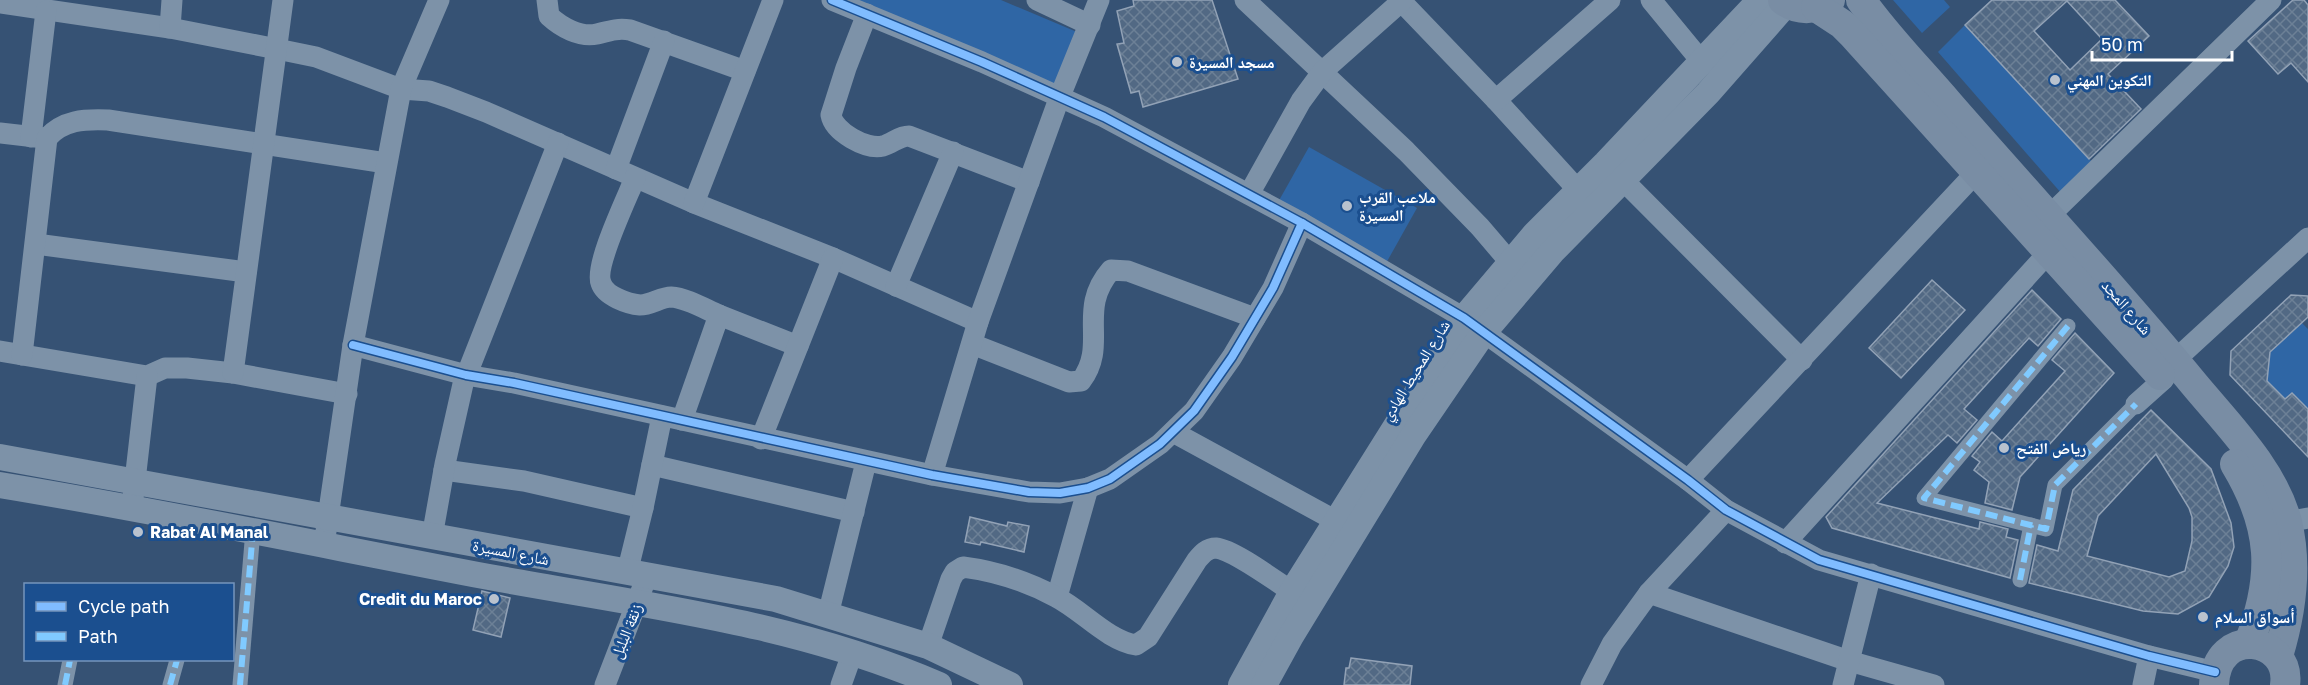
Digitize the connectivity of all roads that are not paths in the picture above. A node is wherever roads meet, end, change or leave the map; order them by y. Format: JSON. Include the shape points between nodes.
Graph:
{"nodes":[{"id":1,"x":172,"y":0,"type":"edge"},
{"id":2,"x":283,"y":0,"type":"edge"},
{"id":3,"x":439,"y":0,"type":"edge"},
{"id":4,"x":547,"y":0,"type":"edge"},
{"id":5,"x":773,"y":0,"type":"edge"},
{"id":6,"x":832,"y":0,"type":"edge"},
{"id":7,"x":1037,"y":0,"type":"edge"},
{"id":8,"x":1099,"y":0,"type":"edge"},
{"id":9,"x":1245,"y":0,"type":"edge"},
{"id":10,"x":1401,"y":0,"type":"edge"},
{"id":11,"x":1610,"y":0,"type":"edge"},
{"id":12,"x":1651,"y":0,"type":"edge"},
{"id":13,"x":1861,"y":0,"type":"edge"},
{"id":14,"x":2271,"y":0,"type":"edge"},
{"id":15,"x":1776,"y":1,"type":"edge"},
{"id":16,"x":0,"y":3,"type":"edge"},
{"id":17,"x":1823,"y":4,"type":"edge"},
{"id":18,"x":46,"y":11,"type":"junction"},
{"id":19,"x":867,"y":14,"type":"junction"},
{"id":20,"x":1090,"y":25,"type":"junction"},
{"id":21,"x":170,"y":28,"type":"junction"},
{"id":22,"x":664,"y":41,"type":"junction"},
{"id":23,"x":277,"y":49,"type":"junction"},
{"id":24,"x":1702,"y":62,"type":"junction"},
{"id":25,"x":745,"y":71,"type":"junction"},
{"id":26,"x":1323,"y":71,"type":"junction"},
{"id":27,"x":401,"y":89,"type":"junction"},
{"id":28,"x":1060,"y":96,"type":"junction"},
{"id":29,"x":1496,"y":100,"type":"junction"},
{"id":30,"x":0,"y":133,"type":"edge"},
{"id":31,"x":39,"y":137,"type":"junction"},
{"id":32,"x":558,"y":143,"type":"junction"},
{"id":33,"x":265,"y":144,"type":"junction"},
{"id":34,"x":953,"y":152,"type":"junction"},
{"id":35,"x":386,"y":163,"type":"junction"},
{"id":36,"x":1985,"y":164,"type":"junction"},
{"id":37,"x":616,"y":169,"type":"junction"},
{"id":38,"x":1615,"y":172,"type":"junction"},
{"id":39,"x":635,"y":178,"type":"junction"},
{"id":40,"x":1029,"y":182,"type":"junction"},
{"id":41,"x":1249,"y":194,"type":"junction"},
{"id":42,"x":1587,"y":199,"type":"junction"},
{"id":43,"x":694,"y":203,"type":"junction"},
{"id":44,"x":2048,"y":217,"type":"junction"},
{"id":45,"x":1302,"y":223,"type":"junction"},
{"id":46,"x":2308,"y":238,"type":"edge"},
{"id":47,"x":36,"y":244,"type":"junction"},
{"id":48,"x":2049,"y":252,"type":"junction"},
{"id":49,"x":833,"y":258,"type":"junction"},
{"id":50,"x":1511,"y":262,"type":"junction"},
{"id":51,"x":246,"y":272,"type":"junction"},
{"id":52,"x":1527,"y":282,"type":"junction"},
{"id":53,"x":896,"y":286,"type":"junction"},
{"id":54,"x":719,"y":315,"type":"junction"},
{"id":55,"x":1255,"y":318,"type":"junction"},
{"id":56,"x":978,"y":322,"type":"junction"},
{"id":57,"x":1474,"y":325,"type":"junction"},
{"id":58,"x":2068,"y":327,"type":"dead end"},
{"id":59,"x":972,"y":344,"type":"junction"},
{"id":60,"x":353,"y":345,"type":"junction"},
{"id":61,"x":798,"y":346,"type":"junction"},
{"id":62,"x":0,"y":351,"type":"edge"},
{"id":63,"x":22,"y":355,"type":"junction"},
{"id":64,"x":1802,"y":360,"type":"junction"},
{"id":65,"x":2169,"y":370,"type":"junction"},
{"id":66,"x":233,"y":373,"type":"junction"},
{"id":67,"x":466,"y":375,"type":"junction"},
{"id":68,"x":147,"y":376,"type":"junction"},
{"id":69,"x":347,"y":394,"type":"junction"},
{"id":70,"x":2136,"y":404,"type":"joint"},
{"id":71,"x":672,"y":418,"type":"junction"},
{"id":72,"x":1173,"y":432,"type":"junction"},
{"id":73,"x":761,"y":439,"type":"junction"},
{"id":74,"x":0,"y":457,"type":"edge"},
{"id":75,"x":866,"y":462,"type":"junction"},
{"id":76,"x":652,"y":465,"type":"junction"},
{"id":77,"x":444,"y":470,"type":"junction"},
{"id":78,"x":932,"y":476,"type":"junction"},
{"id":79,"x":135,"y":480,"type":"junction"},
{"id":80,"x":1688,"y":480,"type":"junction"},
{"id":81,"x":0,"y":485,"type":"edge"},
{"id":82,"x":1088,"y":488,"type":"junction"},
{"id":83,"x":132,"y":508,"type":"junction"},
{"id":84,"x":643,"y":508,"type":"junction"},
{"id":85,"x":1726,"y":510,"type":"junction"},
{"id":86,"x":854,"y":512,"type":"junction"},
{"id":87,"x":327,"y":516,"type":"junction"},
{"id":88,"x":2297,"y":520,"type":"edge"},
{"id":89,"x":2031,"y":525,"type":"junction"},
{"id":90,"x":1345,"y":526,"type":"junction"},
{"id":91,"x":253,"y":530,"type":"junction"},
{"id":92,"x":432,"y":537,"type":"junction"},
{"id":93,"x":1785,"y":543,"type":"junction"},
{"id":94,"x":324,"y":545,"type":"junction"},
{"id":95,"x":1871,"y":574,"type":"junction"},
{"id":96,"x":637,"y":575,"type":"junction"},
{"id":97,"x":2020,"y":580,"type":"dead end"},
{"id":98,"x":1649,"y":593,"type":"junction"},
{"id":99,"x":1056,"y":597,"type":"junction"},
{"id":100,"x":1302,"y":598,"type":"junction"},
{"id":101,"x":638,"y":602,"type":"junction"},
{"id":102,"x":828,"y":615,"type":"junction"},
{"id":103,"x":2249,"y":643,"type":"junction"},
{"id":104,"x":928,"y":646,"type":"junction"},
{"id":105,"x":852,"y":654,"type":"junction"},
{"id":106,"x":2149,"y":656,"type":"junction"},
{"id":107,"x":2278,"y":656,"type":"junction"},
{"id":108,"x":70,"y":661,"type":"edge"},
{"id":109,"x":177,"y":661,"type":"edge"},
{"id":110,"x":1849,"y":661,"type":"junction"},
{"id":111,"x":2214,"y":678,"type":"edge"},
{"id":112,"x":65,"y":685,"type":"edge"},
{"id":113,"x":170,"y":685,"type":"edge"},
{"id":114,"x":240,"y":685,"type":"edge"},
{"id":115,"x":604,"y":685,"type":"edge"},
{"id":116,"x":841,"y":685,"type":"edge"},
{"id":117,"x":939,"y":685,"type":"edge"},
{"id":118,"x":1010,"y":685,"type":"edge"},
{"id":119,"x":1240,"y":685,"type":"edge"},
{"id":120,"x":1264,"y":685,"type":"edge"},
{"id":121,"x":1591,"y":685,"type":"edge"},
{"id":122,"x":1843,"y":685,"type":"edge"},
{"id":123,"x":1934,"y":685,"type":"edge"},
{"id":124,"x":2143,"y":685,"type":"edge"},
{"id":125,"x":2285,"y":685,"type":"edge"}],
"edges":[{"from":1,"to":21,"type":"street"},
{"from":2,"to":23,"type":"street"},
{"from":3,"to":27,"type":"street"},
{"from":4,"to":22,"type":"street","via":[[549,16],[571,30],[588,34],[619,28]]},
{"from":5,"to":25,"type":"street"},
{"from":6,"to":19,"type":"street"},
{"from":7,"to":20,"type":"street"},
{"from":8,"to":20,"type":"street"},
{"from":9,"to":26,"type":"street"},
{"from":10,"to":26,"type":"street"},
{"from":10,"to":29,"type":"street"},
{"from":11,"to":29,"type":"street"},
{"from":12,"to":24,"type":"street"},
{"from":13,"to":36,"type":"main road","name":"شارع المجد"},
{"from":14,"to":44,"type":"street"},
{"from":15,"to":17,"type":"main road","via":[[1806,9]]},
{"from":15,"to":24,"type":"street","name":"شارع المحيط الهادي"},
{"from":15,"to":38,"type":"street","name":"شارع المحيط الهادي","via":[[1708,93]]},
{"from":16,"to":18,"type":"street"},
{"from":17,"to":36,"type":"main road","name":"شارع المجد"},
{"from":18,"to":21,"type":"street"},
{"from":18,"to":31,"type":"street"},
{"from":19,"to":28,"type":"street"},
{"from":19,"to":34,"type":"street","via":[[834,100],[832,123],[846,135],[871,145],[885,146],[909,136]]},
{"from":20,"to":28,"type":"street"},
{"from":21,"to":23,"type":"street"},
{"from":22,"to":25,"type":"street"},
{"from":22,"to":37,"type":"street"},
{"from":23,"to":27,"type":"street","via":[[316,57]]},
{"from":23,"to":33,"type":"street"},
{"from":24,"to":38,"type":"street","name":"شارع المحيط الهادي"},
{"from":25,"to":43,"type":"street"},
{"from":26,"to":41,"type":"street","via":[[1301,101]]},
{"from":26,"to":50,"type":"street","via":[[1406,151]]},
{"from":27,"to":32,"type":"street","via":[[447,97]]},
{"from":27,"to":35,"type":"street"},
{"from":28,"to":40,"type":"street"},
{"from":28,"to":41,"type":"street"},
{"from":29,"to":42,"type":"street"},
{"from":30,"to":31,"type":"street"},
{"from":31,"to":33,"type":"street","via":[[77,120],[91,119]]},
{"from":31,"to":47,"type":"street"},
{"from":32,"to":37,"type":"street"},
{"from":32,"to":67,"type":"street"},
{"from":33,"to":35,"type":"street"},
{"from":33,"to":51,"type":"street"},
{"from":34,"to":40,"type":"street"},
{"from":34,"to":53,"type":"street"},
{"from":35,"to":60,"type":"street"},
{"from":36,"to":44,"type":"main road","name":"شارع المجد"},
{"from":36,"to":48,"type":"main road","name":"شارع المجد"},
{"from":36,"to":64,"type":"street"},
{"from":37,"to":39,"type":"street"},
{"from":38,"to":42,"type":"street","name":"شارع المحيط الهادي"},
{"from":38,"to":64,"type":"street"},
{"from":39,"to":43,"type":"street"},
{"from":39,"to":54,"type":"street","via":[[603,259],[601,285],[626,302],[641,305],[671,297]]},
{"from":40,"to":56,"type":"street"},
{"from":41,"to":45,"type":"street"},
{"from":42,"to":50,"type":"street","name":"شارع المحيط الهادي"},
{"from":42,"to":52,"type":"street","name":"شارع المحيط الهادي"},
{"from":43,"to":49,"type":"street"},
{"from":44,"to":65,"type":"main road","name":"شارع المجد"},
{"from":45,"to":55,"type":"street"},
{"from":45,"to":57,"type":"street"},
{"from":46,"to":65,"type":"street"},
{"from":47,"to":51,"type":"street"},
{"from":47,"to":63,"type":"street"},
{"from":48,"to":65,"type":"main road","name":"شارع المجد"},
{"from":48,"to":93,"type":"street"},
{"from":49,"to":53,"type":"street"},
{"from":49,"to":61,"type":"street"},
{"from":50,"to":52,"type":"street"},
{"from":50,"to":57,"type":"street","name":"شارع المحيط الهادي"},
{"from":51,"to":66,"type":"street"},
{"from":52,"to":57,"type":"street","name":"شارع المحيط الهادي"},
{"from":53,"to":56,"type":"street"},
{"from":54,"to":61,"type":"street"},
{"from":54,"to":71,"type":"street","name":"زنقة البلبل"},
{"from":55,"to":59,"type":"street","via":[[1128,271],[1112,270],[1094,304],[1095,352],[1081,381],[1069,382]]},
{"from":55,"to":72,"type":"street","via":[[1207,393]]},
{"from":56,"to":59,"type":"street"},
{"from":57,"to":80,"type":"street"},
{"from":57,"to":90,"type":"street","name":"شارع المحيط الهادي","via":[[1413,436]]},
{"from":58,"to":89,"type":"street","via":[[1924,498]]},
{"from":59,"to":78,"type":"street"},
{"from":60,"to":67,"type":"street"},
{"from":60,"to":69,"type":"street"},
{"from":61,"to":73,"type":"street"},
{"from":62,"to":63,"type":"street"},
{"from":63,"to":68,"type":"street"},
{"from":64,"to":80,"type":"street"},
{"from":65,"to":70,"type":"street"},
{"from":65,"to":88,"type":"main road","name":"شارع المجد","via":[[2259,465]]},
{"from":65,"to":103,"type":"main road","name":"شارع المجد","via":[[2233,461],[2250,489],[2261,520],[2266,585]]},
{"from":66,"to":68,"type":"street","via":[[171,367]]},
{"from":66,"to":69,"type":"street"},
{"from":67,"to":71,"type":"street"},
{"from":67,"to":77,"type":"street"},
{"from":68,"to":79,"type":"street"},
{"from":69,"to":87,"type":"street"},
{"from":70,"to":89,"type":"street","via":[[2055,485],[2046,529]]},
{"from":71,"to":73,"type":"street"},
{"from":71,"to":76,"type":"street","name":"زنقة البلبل"},
{"from":72,"to":82,"type":"street","via":[[1110,479]]},
{"from":72,"to":90,"type":"street"},
{"from":73,"to":75,"type":"street"},
{"from":74,"to":79,"type":"street","name":"شارع المسيرة"},
{"from":75,"to":78,"type":"street"},
{"from":75,"to":86,"type":"street"},
{"from":76,"to":84,"type":"street","name":"زنقة البلبل"},
{"from":76,"to":86,"type":"street"},
{"from":77,"to":84,"type":"street","via":[[524,481]]},
{"from":77,"to":92,"type":"street"},
{"from":78,"to":82,"type":"street","via":[[1029,492],[1060,493]]},
{"from":79,"to":83,"type":"street"},
{"from":79,"to":87,"type":"street","name":"شارع المسيرة"},
{"from":80,"to":85,"type":"street"},
{"from":81,"to":83,"type":"street","name":"شارع المسيرة"},
{"from":82,"to":99,"type":"street"},
{"from":83,"to":91,"type":"street","name":"شارع المسيرة"},
{"from":84,"to":96,"type":"street","name":"زنقة البلبل"},
{"from":85,"to":93,"type":"street"},
{"from":85,"to":98,"type":"street"},
{"from":86,"to":102,"type":"street"},
{"from":87,"to":92,"type":"street","name":"شارع المسيرة"},
{"from":87,"to":94,"type":"street"},
{"from":88,"to":107,"type":"main road","name":"شارع المجد","via":[[2292,603]]},
{"from":89,"to":97,"type":"street"},
{"from":90,"to":100,"type":"street","name":"شارع المحيط الهادي"},
{"from":91,"to":94,"type":"street","name":"شارع المسيرة"},
{"from":91,"to":114,"type":"street"},
{"from":92,"to":96,"type":"street","name":"شارع المسيرة"},
{"from":93,"to":95,"type":"street","via":[[1820,560]]},
{"from":94,"to":101,"type":"street","name":"شارع المسيرة"},
{"from":95,"to":106,"type":"street"},
{"from":95,"to":110,"type":"street"},
{"from":96,"to":101,"type":"street","name":"زنقة البلبل"},
{"from":96,"to":102,"type":"street","name":"شارع المسيرة","via":[[776,599]]},
{"from":98,"to":110,"type":"street"},
{"from":98,"to":121,"type":"street","via":[[1612,644]]},
{"from":99,"to":100,"type":"street","via":[[1116,637],[1136,645],[1148,637],[1197,560],[1214,548],[1224,550]]},
{"from":99,"to":104,"type":"street","via":[[1010,578],[972,568],[958,569]]},
{"from":100,"to":119,"type":"street","name":"شارع المحيط الهادي"},
{"from":100,"to":120,"type":"street","name":"شارع المحيط الهادي"},
{"from":101,"to":105,"type":"street","name":"شارع المسيرة","via":[[739,621]]},
{"from":101,"to":115,"type":"street","name":"زنقة البلبل"},
{"from":102,"to":104,"type":"street","name":"شارع المسيرة"},
{"from":103,"to":107,"type":"main road"},
{"from":103,"to":111,"type":"main road","via":[[2227,652],[2219,661]]},
{"from":104,"to":118,"type":"street","name":"شارع المسيرة"},
{"from":105,"to":116,"type":"street"},
{"from":105,"to":117,"type":"street","name":"شارع المسيرة"},
{"from":106,"to":111,"type":"street"},
{"from":106,"to":124,"type":"street"},
{"from":107,"to":125,"type":"main road","via":[[2284,667]]},
{"from":108,"to":112,"type":"street"},
{"from":109,"to":113,"type":"street"},
{"from":110,"to":122,"type":"street"},
{"from":110,"to":123,"type":"street"}]}
